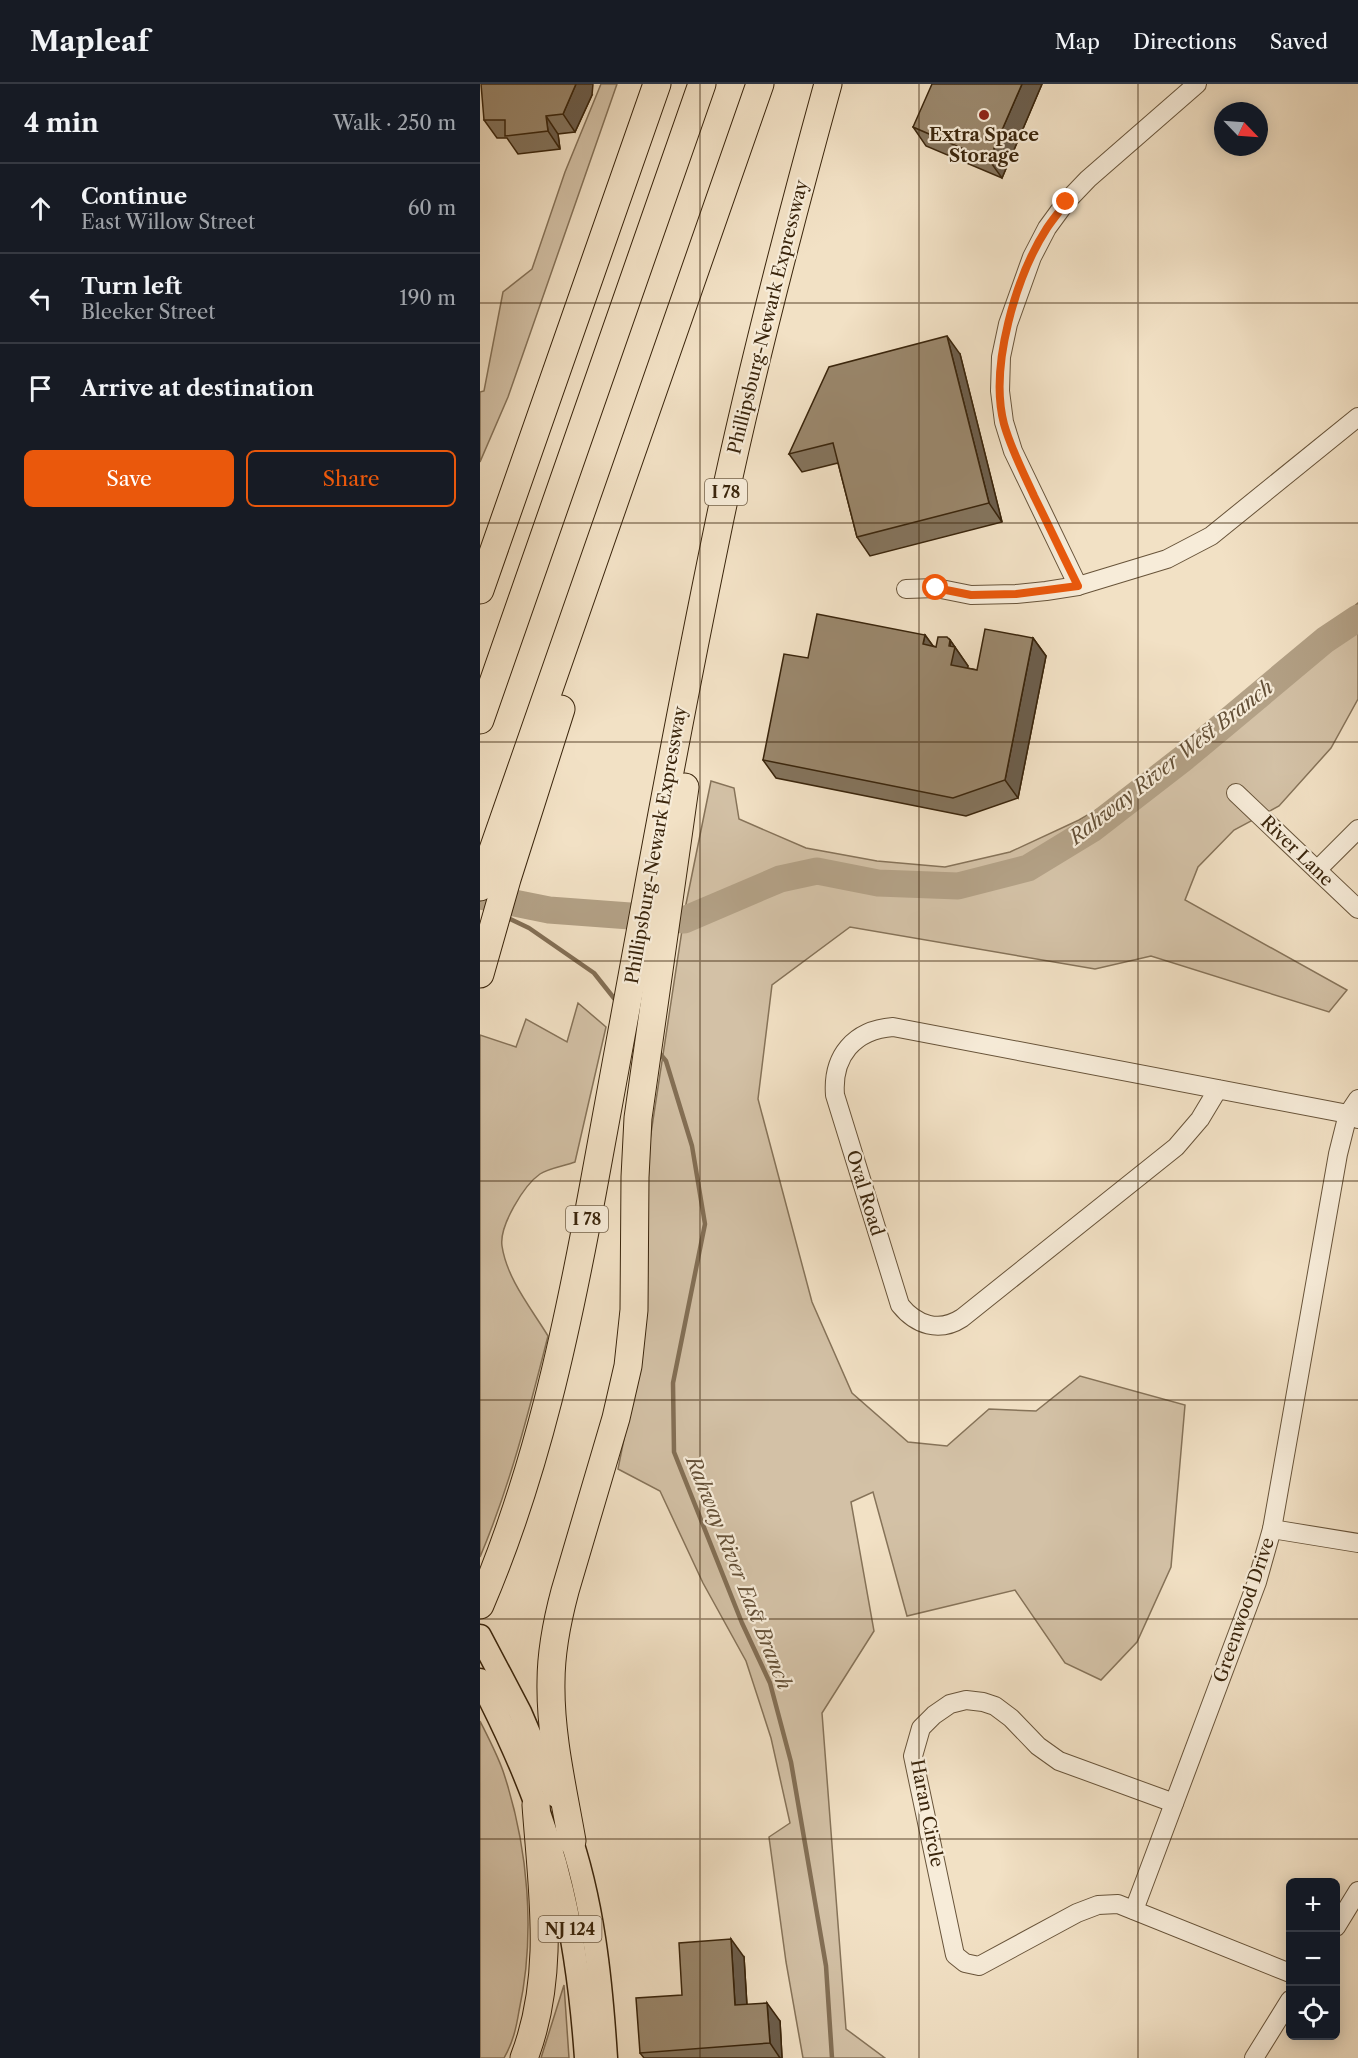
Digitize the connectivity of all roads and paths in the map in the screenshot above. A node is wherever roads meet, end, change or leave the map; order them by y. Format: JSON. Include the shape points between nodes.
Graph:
{"nodes":[{"id":1,"x":657,"y":84,"type":"edge"},
{"id":2,"x":702,"y":84,"type":"edge"},
{"id":3,"x":760,"y":84,"type":"edge"},
{"id":4,"x":828,"y":84,"type":"edge"},
{"id":5,"x":1197,"y":84,"type":"edge"},
{"id":6,"x":1358,"y":417,"type":"edge"},
{"id":7,"x":510,"y":502,"type":"junction"},
{"id":8,"x":480,"y":552,"type":"edge"},
{"id":9,"x":1078,"y":586,"type":"junction"},
{"id":10,"x":906,"y":589,"type":"dead end"},
{"id":11,"x":480,"y":590,"type":"edge"},
{"id":12,"x":480,"y":720,"type":"edge"},
{"id":13,"x":1236,"y":793,"type":"dead end"},
{"id":14,"x":1358,"y":829,"type":"edge"},
{"id":15,"x":1317,"y":870,"type":"junction"},
{"id":16,"x":491,"y":879,"type":"edge"},
{"id":17,"x":657,"y":903,"type":"junction"},
{"id":18,"x":1358,"y":909,"type":"edge"},
{"id":19,"x":483,"y":964,"type":"edge"},
{"id":20,"x":1218,"y":1089,"type":"junction"},
{"id":21,"x":1355,"y":1111,"type":"edge"},
{"id":22,"x":1272,"y":1528,"type":"junction"},
{"id":23,"x":1358,"y":1543,"type":"edge"},
{"id":24,"x":480,"y":1605,"type":"edge"},
{"id":25,"x":480,"y":1636,"type":"edge"},
{"id":26,"x":480,"y":1680,"type":"edge"},
{"id":27,"x":1174,"y":1803,"type":"junction"},
{"id":28,"x":536,"y":1805,"type":"junction"},
{"id":29,"x":572,"y":1841,"type":"junction"},
{"id":30,"x":1356,"y":1900,"type":"edge"},
{"id":31,"x":1134,"y":1910,"type":"junction"},
{"id":32,"x":1340,"y":1921,"type":"edge"},
{"id":33,"x":1286,"y":1971,"type":"edge"},
{"id":34,"x":1286,"y":2006,"type":"edge"},
{"id":35,"x":524,"y":2058,"type":"edge"},
{"id":36,"x":586,"y":2058,"type":"edge"},
{"id":37,"x":606,"y":2058,"type":"edge"},
{"id":38,"x":1254,"y":2058,"type":"edge"}],
"edges":[{"from":1,"to":7,"type":"highway"},
{"from":2,"to":12,"type":"highway"},
{"from":3,"to":16,"type":"highway","via":[[627,466],[595,599]]},
{"from":4,"to":17,"type":"highway","name":"Phillipsburg-Newark Expressway","number":"I 78","via":[[729,478],[707,584],[691,748]]},
{"from":5,"to":9,"type":"street","via":[[1066,202],[1032,256],[1008,324],[1001,357],[1004,422],[1013,452]]},
{"from":6,"to":9,"type":"street","via":[[1211,536],[1167,559]]},
{"from":7,"to":8,"type":"highway"},
{"from":7,"to":11,"type":"highway"},
{"from":9,"to":10,"type":"street","via":[[971,595],[936,588]]},
{"from":13,"to":15,"type":"street","name":"River Lane"},
{"from":14,"to":15,"type":"street"},
{"from":15,"to":18,"type":"street","name":"River Lane"},
{"from":16,"to":19,"type":"highway"},
{"from":17,"to":24,"type":"highway","name":"Phillipsburg-Newark Expressway","number":"I 78","via":[[621,1041],[562,1343],[528,1473]]},
{"from":17,"to":29,"type":"highway","via":[[636,1144],[634,1310],[628,1366],[562,1603],[552,1658],[553,1721]]},
{"from":20,"to":20,"type":"street","name":"Oval Road","via":[[1200,1119],[1176,1147],[962,1318],[945,1326],[932,1326],[919,1323],[900,1305],[835,1095],[836,1071],[843,1054],[859,1037],[893,1027]]},
{"from":20,"to":21,"type":"street","name":"Oval Road"},
{"from":21,"to":22,"type":"street","name":"Greenwood Drive","via":[[1338,1154]]},
{"from":22,"to":23,"type":"street"},
{"from":22,"to":27,"type":"street","name":"Greenwood Drive","via":[[1257,1582]]},
{"from":25,"to":29,"type":"main road","number":"NJ 124","via":[[538,1751]]},
{"from":26,"to":28,"type":"main road","number":"NJ 124"},
{"from":27,"to":31,"type":"street","name":"Greenwood Drive"},
{"from":27,"to":31,"type":"street","name":"Haran Circle","via":[[1059,1761],[1011,1718],[983,1702],[966,1700],[950,1704],[921,1728],[913,1756],[955,1955],[965,1963],[979,1966],[1098,1905],[1118,1904]]},
{"from":28,"to":35,"type":"highway","via":[[545,1910],[545,1963],[538,2011]]},
{"from":28,"to":36,"type":"main road","number":"NJ 124","via":[[569,1921]]},
{"from":29,"to":37,"type":"main road","number":"NJ 124","via":[[596,1949]]},
{"from":30,"to":32,"type":"street"},
{"from":31,"to":33,"type":"street"},
{"from":34,"to":38,"type":"street"}]}
